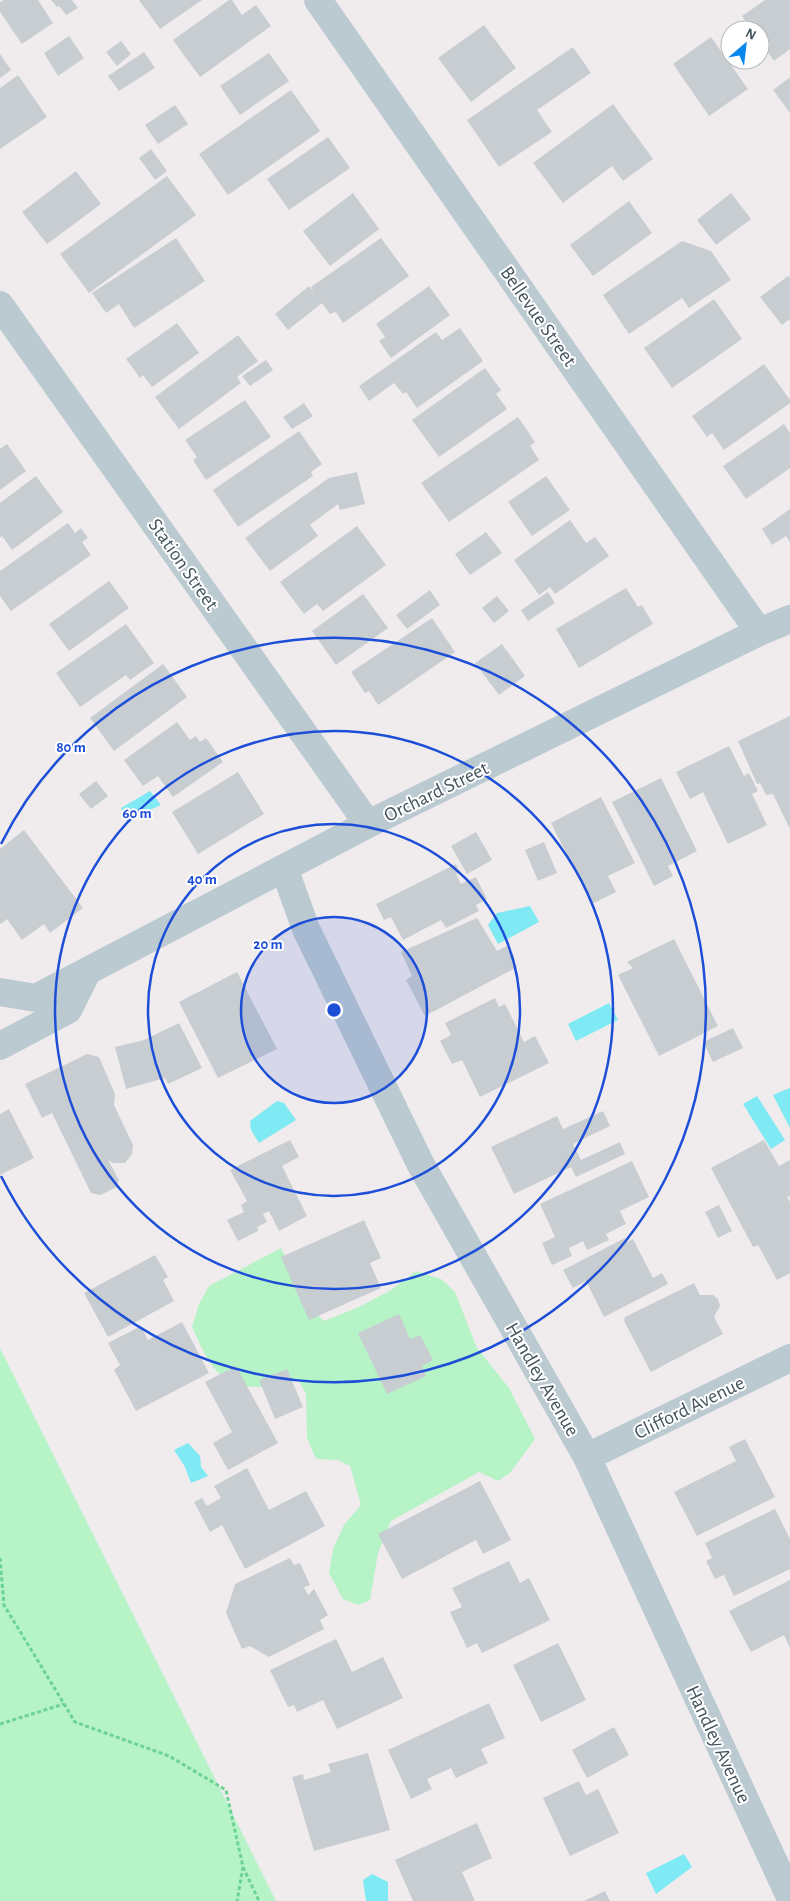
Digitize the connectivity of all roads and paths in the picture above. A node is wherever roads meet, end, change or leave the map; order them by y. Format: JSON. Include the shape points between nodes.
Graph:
{"nodes":[{"id":1,"x":318,"y":0,"type":"edge"},
{"id":2,"x":0,"y":305,"type":"edge"},
{"id":3,"x":790,"y":619,"type":"edge"},
{"id":4,"x":760,"y":632,"type":"junction"},
{"id":5,"x":368,"y":824,"type":"junction"},
{"id":6,"x":284,"y":868,"type":"junction"},
{"id":7,"x":87,"y":972,"type":"junction"},
{"id":8,"x":0,"y":992,"type":"edge"},
{"id":9,"x":0,"y":1046,"type":"edge"},
{"id":10,"x":790,"y":1358,"type":"edge"},
{"id":11,"x":587,"y":1457,"type":"junction"},
{"id":12,"x":0,"y":1558,"type":"edge"},
{"id":13,"x":64,"y":1704,"type":"junction"},
{"id":14,"x":0,"y":1724,"type":"edge"},
{"id":15,"x":242,"y":1867,"type":"junction"},
{"id":16,"x":790,"y":1897,"type":"edge"},
{"id":17,"x":237,"y":1901,"type":"edge"},
{"id":18,"x":259,"y":1901,"type":"edge"}],
"edges":[{"from":1,"to":4,"type":"street","name":"Bellevue Street"},
{"from":2,"to":5,"type":"street","name":"Station Street"},
{"from":3,"to":4,"type":"street","name":"Orchard Street"},
{"from":4,"to":5,"type":"street","name":"Orchard Street"},
{"from":5,"to":6,"type":"street","name":"Orchard Street"},
{"from":6,"to":7,"type":"street","name":"Orchard Street"},
{"from":6,"to":11,"type":"street","name":"Handley Avenue","via":[[306,928],[420,1163]]},
{"from":7,"to":8,"type":"street","name":"Orchard Street","via":[[36,998]]},
{"from":7,"to":9,"type":"street","via":[[68,1010]]},
{"from":10,"to":11,"type":"street","name":"Clifford Avenue"},
{"from":11,"to":16,"type":"street","name":"Handley Avenue"},
{"from":12,"to":13,"type":"path","via":[[4,1605]]},
{"from":13,"to":14,"type":"path"},
{"from":13,"to":15,"type":"path","via":[[75,1722],[169,1756],[226,1790]]},
{"from":15,"to":17,"type":"path"},
{"from":15,"to":18,"type":"path"}]}
